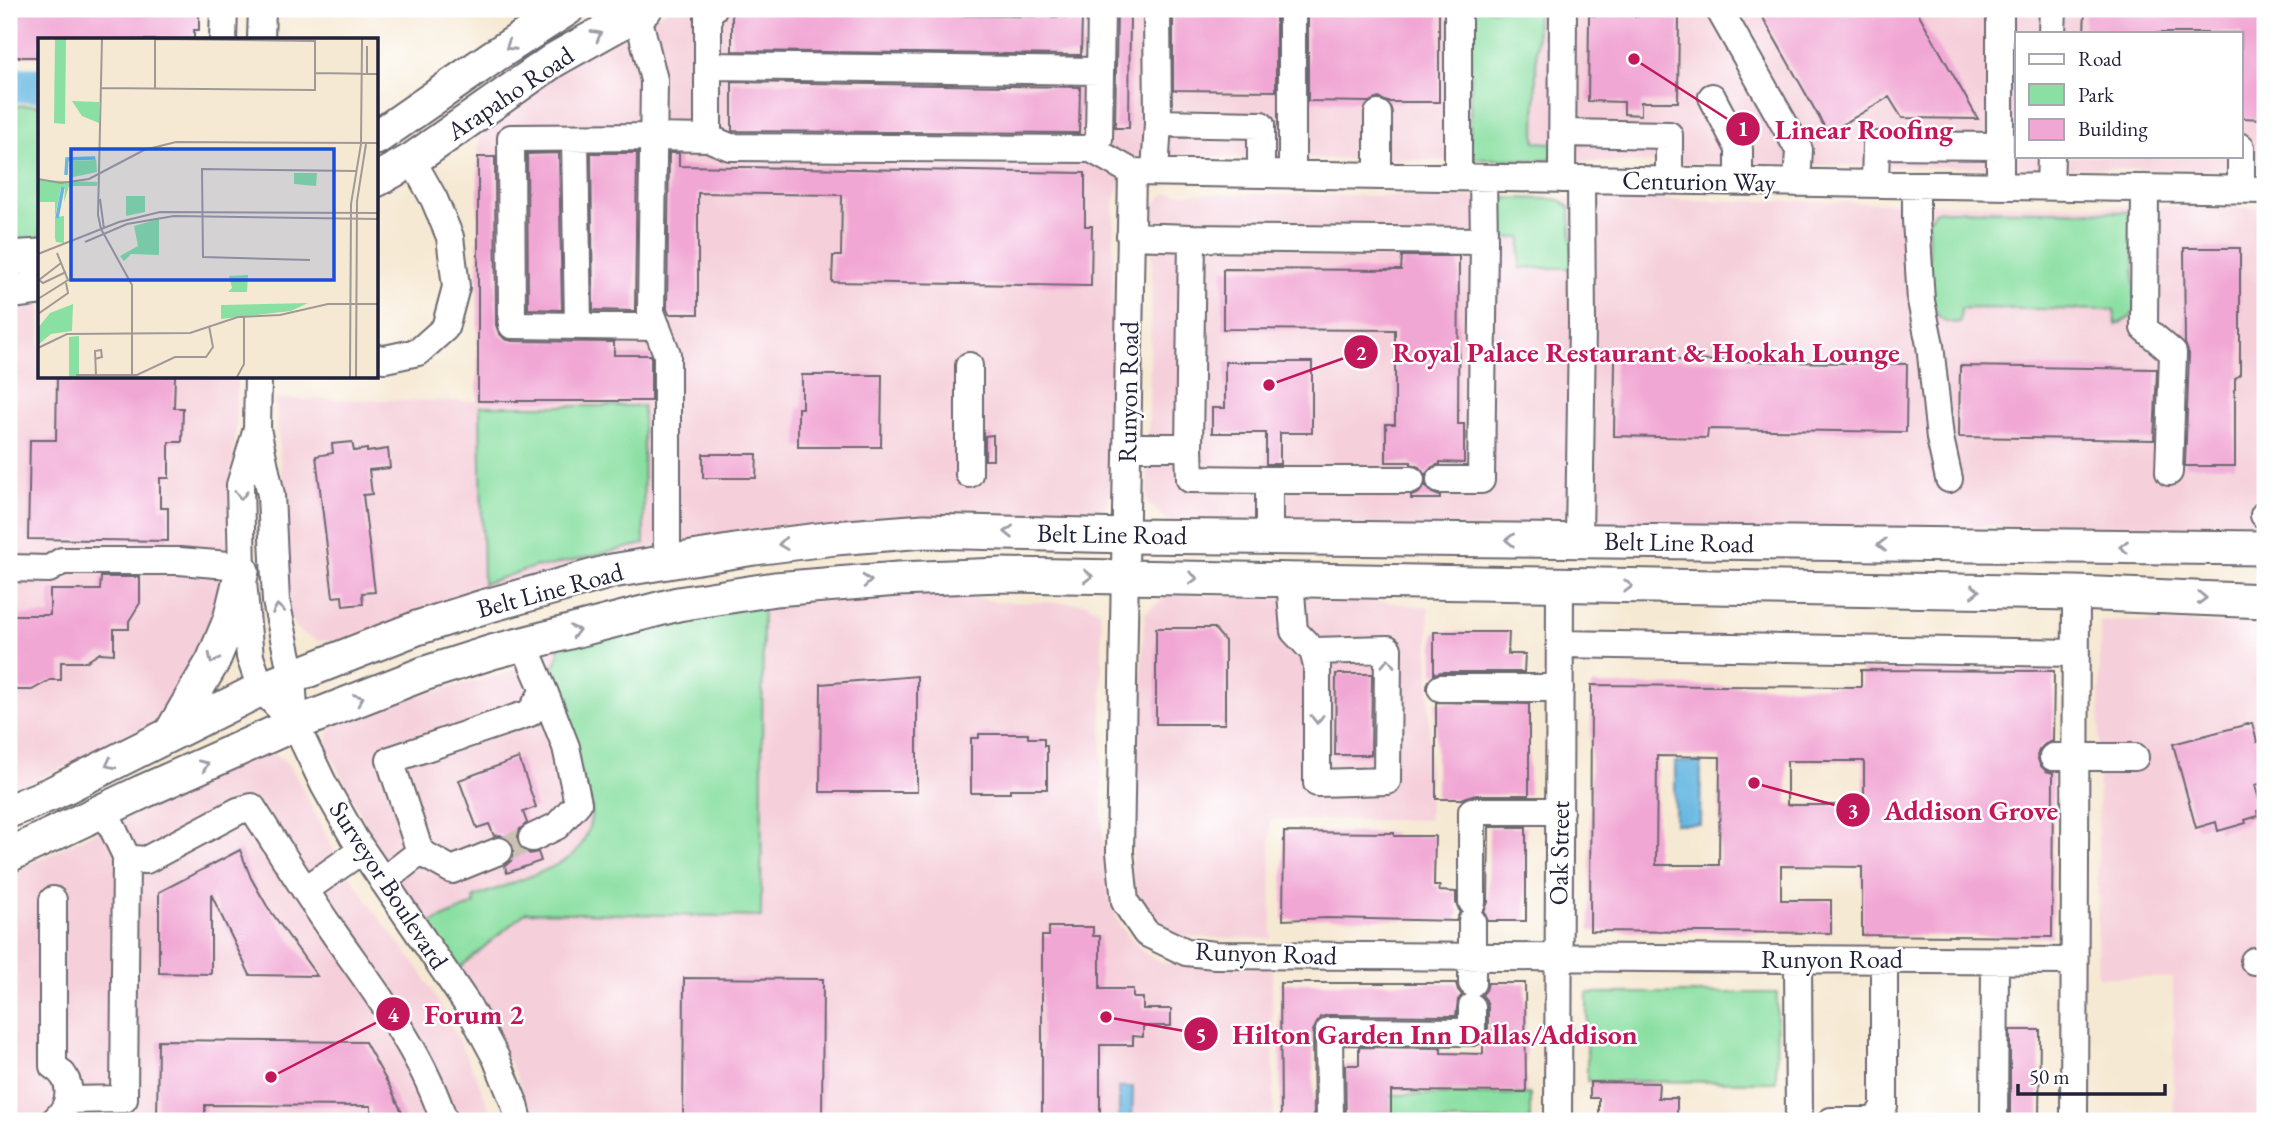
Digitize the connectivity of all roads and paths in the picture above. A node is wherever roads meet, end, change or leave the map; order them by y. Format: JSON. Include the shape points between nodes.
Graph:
{"nodes":[{"id":1,"x":224,"y":9,"type":"edge"},
{"id":2,"x":262,"y":9,"type":"edge"},
{"id":3,"x":567,"y":9,"type":"edge"},
{"id":4,"x":713,"y":9,"type":"edge"},
{"id":5,"x":1101,"y":9,"type":"edge"},
{"id":6,"x":1157,"y":9,"type":"edge"},
{"id":7,"x":1292,"y":9,"type":"edge"},
{"id":8,"x":1458,"y":9,"type":"edge"},
{"id":9,"x":1563,"y":9,"type":"edge"},
{"id":10,"x":1719,"y":9,"type":"edge"},
{"id":11,"x":2000,"y":9,"type":"edge"},
{"id":12,"x":2053,"y":9,"type":"edge"},
{"id":13,"x":639,"y":10,"type":"edge"},
{"id":14,"x":2052,"y":32,"type":"edge"},
{"id":15,"x":223,"y":38,"type":"edge"},
{"id":16,"x":261,"y":38,"type":"edge"},
{"id":17,"x":708,"y":66,"type":"junction"},
{"id":18,"x":1100,"y":71,"type":"junction"},
{"id":19,"x":1712,"y":97,"type":"dead end"},
{"id":20,"x":1378,"y":114,"type":"dead end"},
{"id":21,"x":1158,"y":123,"type":"junction"},
{"id":22,"x":1563,"y":133,"type":"junction"},
{"id":23,"x":378,"y":137,"type":"edge"},
{"id":24,"x":653,"y":137,"type":"junction"},
{"id":25,"x":575,"y":138,"type":"junction"},
{"id":26,"x":708,"y":138,"type":"junction"},
{"id":27,"x":2000,"y":146,"type":"junction"},
{"id":28,"x":2242,"y":147,"type":"edge"},
{"id":29,"x":2265,"y":148,"type":"edge"},
{"id":30,"x":1091,"y":149,"type":"junction"},
{"id":31,"x":2242,"y":151,"type":"edge"},
{"id":32,"x":2051,"y":158,"type":"edge"},
{"id":33,"x":412,"y":160,"type":"junction"},
{"id":34,"x":1144,"y":172,"type":"junction"},
{"id":35,"x":1261,"y":174,"type":"junction"},
{"id":36,"x":1292,"y":175,"type":"junction"},
{"id":37,"x":1377,"y":176,"type":"junction"},
{"id":38,"x":1470,"y":178,"type":"junction"},
{"id":39,"x":378,"y":179,"type":"edge"},
{"id":40,"x":1572,"y":179,"type":"junction"},
{"id":41,"x":1669,"y":180,"type":"junction"},
{"id":42,"x":1739,"y":181,"type":"junction"},
{"id":43,"x":1797,"y":183,"type":"junction"},
{"id":44,"x":1875,"y":184,"type":"junction"},
{"id":45,"x":1916,"y":184,"type":"junction"},
{"id":46,"x":2000,"y":186,"type":"junction"},
{"id":47,"x":2050,"y":187,"type":"junction"},
{"id":48,"x":2145,"y":188,"type":"junction"},
{"id":49,"x":2253,"y":190,"type":"edge"},
{"id":50,"x":1130,"y":236,"type":"junction"},
{"id":51,"x":1192,"y":238,"type":"junction"},
{"id":52,"x":1484,"y":241,"type":"junction"},
{"id":53,"x":38,"y":256,"type":"edge"},
{"id":54,"x":9,"y":258,"type":"edge"},
{"id":55,"x":38,"y":288,"type":"edge"},
{"id":56,"x":9,"y":292,"type":"edge"},
{"id":57,"x":578,"y":326,"type":"junction"},
{"id":58,"x":657,"y":327,"type":"junction"},
{"id":59,"x":378,"y":358,"type":"edge"},
{"id":60,"x":969,"y":366,"type":"dead end"},
{"id":61,"x":258,"y":378,"type":"edge"},
{"id":62,"x":257,"y":429,"type":"junction"},
{"id":63,"x":1127,"y":447,"type":"junction"},
{"id":64,"x":1189,"y":447,"type":"junction"},
{"id":65,"x":2169,"y":472,"type":"dead end"},
{"id":66,"x":968,"y":474,"type":"dead end"},
{"id":67,"x":1949,"y":479,"type":"dead end"},
{"id":68,"x":1269,"y":480,"type":"junction"},
{"id":69,"x":1411,"y":480,"type":"dead end"},
{"id":70,"x":1440,"y":480,"type":"dead end"},
{"id":71,"x":1126,"y":536,"type":"junction"},
{"id":72,"x":1269,"y":537,"type":"junction"},
{"id":73,"x":1578,"y":541,"type":"junction"},
{"id":74,"x":1690,"y":542,"type":"junction"},
{"id":75,"x":1950,"y":545,"type":"junction"},
{"id":76,"x":2265,"y":548,"type":"edge"},
{"id":77,"x":670,"y":562,"type":"junction"},
{"id":78,"x":9,"y":568,"type":"edge"},
{"id":79,"x":242,"y":569,"type":"junction"},
{"id":80,"x":1125,"y":577,"type":"junction"},
{"id":81,"x":1290,"y":580,"type":"junction"},
{"id":82,"x":1449,"y":583,"type":"junction"},
{"id":83,"x":1560,"y":585,"type":"junction"},
{"id":84,"x":1882,"y":590,"type":"junction"},
{"id":85,"x":2076,"y":593,"type":"junction"},
{"id":86,"x":2265,"y":601,"type":"edge"},
{"id":87,"x":678,"y":604,"type":"junction"},
{"id":88,"x":524,"y":644,"type":"junction"},
{"id":89,"x":1560,"y":644,"type":"junction"},
{"id":90,"x":1313,"y":651,"type":"junction"},
{"id":91,"x":2076,"y":653,"type":"junction"},
{"id":92,"x":292,"y":676,"type":"junction"},
{"id":93,"x":1441,"y":688,"type":"dead end"},
{"id":94,"x":1560,"y":688,"type":"junction"},
{"id":95,"x":261,"y":689,"type":"junction"},
{"id":96,"x":544,"y":691,"type":"junction"},
{"id":97,"x":295,"y":724,"type":"junction"},
{"id":98,"x":171,"y":733,"type":"junction"},
{"id":99,"x":2064,"y":757,"type":"junction"},
{"id":100,"x":2135,"y":757,"type":"dead end"},
{"id":101,"x":104,"y":810,"type":"junction"},
{"id":102,"x":9,"y":811,"type":"edge"},
{"id":103,"x":1560,"y":811,"type":"junction"},
{"id":104,"x":532,"y":838,"type":"tunnel mouth"},
{"id":105,"x":362,"y":850,"type":"junction"},
{"id":106,"x":499,"y":851,"type":"tunnel mouth"},
{"id":107,"x":420,"y":852,"type":"junction"},
{"id":108,"x":9,"y":855,"type":"edge"},
{"id":109,"x":126,"y":856,"type":"junction"},
{"id":110,"x":383,"y":881,"type":"junction"},
{"id":111,"x":305,"y":890,"type":"junction"},
{"id":112,"x":53,"y":900,"type":"dead end"},
{"id":113,"x":1558,"y":958,"type":"junction"},
{"id":114,"x":1798,"y":959,"type":"junction"},
{"id":115,"x":1884,"y":960,"type":"junction"},
{"id":116,"x":1995,"y":961,"type":"junction"},
{"id":117,"x":2073,"y":961,"type":"junction"},
{"id":118,"x":1472,"y":982,"type":"junction"},
{"id":119,"x":69,"y":1100,"type":"junction"},
{"id":120,"x":124,"y":1110,"type":"edge"},
{"id":121,"x":54,"y":1121,"type":"edge"},
{"id":122,"x":443,"y":1121,"type":"edge"},
{"id":123,"x":519,"y":1121,"type":"edge"},
{"id":124,"x":1330,"y":1121,"type":"edge"},
{"id":125,"x":1558,"y":1121,"type":"edge"},
{"id":126,"x":1799,"y":1121,"type":"edge"},
{"id":127,"x":1831,"y":1121,"type":"edge"},
{"id":128,"x":1994,"y":1121,"type":"edge"},
{"id":129,"x":2074,"y":1121,"type":"edge"}],
"edges":[{"from":1,"to":15,"type":"street"},
{"from":2,"to":16,"type":"street"},
{"from":3,"to":23,"type":"main road","name":"Arapaho Road","one_way":true},
{"from":4,"to":17,"type":"street","via":[[708,11]]},
{"from":5,"to":18,"type":"street"},
{"from":6,"to":21,"type":"street","name":"Runyon Road"},
{"from":7,"to":36,"type":"street"},
{"from":8,"to":38,"type":"street"},
{"from":9,"to":22,"type":"street"},
{"from":10,"to":43,"type":"street","via":[[1799,150]]},
{"from":11,"to":27,"type":"street"},
{"from":12,"to":14,"type":"street"},
{"from":13,"to":24,"type":"street","via":[[654,80]]},
{"from":33,"to":13,"type":"main road","name":"Arapaho Road","one_way":true,"via":[[554,60]]},
{"from":17,"to":18,"type":"street"},
{"from":17,"to":26,"type":"street"},
{"from":18,"to":30,"type":"street","via":[[1099,139]]},
{"from":19,"to":42,"type":"street","via":[[1739,149]]},
{"from":20,"to":37,"type":"street"},
{"from":21,"to":34,"type":"street","name":"Runyon Road"},
{"from":21,"to":35,"type":"street","via":[[1261,125]]},
{"from":22,"to":40,"type":"street"},
{"from":22,"to":41,"type":"street","via":[[1669,135]]},
{"from":24,"to":25,"type":"street"},
{"from":24,"to":26,"type":"street"},
{"from":24,"to":58,"type":"street","via":[[651,312]]},
{"from":25,"to":57,"type":"street"},
{"from":25,"to":57,"type":"street","via":[[511,138],[512,325]]},
{"from":26,"to":30,"type":"street","via":[[730,147]]},
{"from":27,"to":44,"type":"street","via":[[1876,145]]},
{"from":27,"to":46,"type":"street"},
{"from":28,"to":29,"type":"street"},
{"from":30,"to":34,"type":"street"},
{"from":31,"to":49,"type":"street"},
{"from":32,"to":47,"type":"street"},
{"from":33,"to":39,"type":"main road","name":"Arapaho Road"},
{"from":33,"to":59,"type":"street","via":[[450,237],[456,287],[445,328],[418,352]]},
{"from":34,"to":35,"type":"street","name":"Centurion Way"},
{"from":34,"to":50,"type":"street","name":"Runyon Road"},
{"from":35,"to":36,"type":"street","name":"Centurion Way"},
{"from":36,"to":37,"type":"street","name":"Centurion Way"},
{"from":37,"to":38,"type":"street","name":"Centurion Way"},
{"from":38,"to":40,"type":"street","name":"Centurion Way"},
{"from":38,"to":52,"type":"street"},
{"from":40,"to":41,"type":"street","name":"Centurion Way"},
{"from":40,"to":73,"type":"street","via":[[1582,325]]},
{"from":41,"to":42,"type":"street","name":"Centurion Way"},
{"from":42,"to":43,"type":"street","name":"Centurion Way"},
{"from":43,"to":44,"type":"street","name":"Centurion Way"},
{"from":44,"to":45,"type":"street","name":"Centurion Way"},
{"from":45,"to":46,"type":"street","name":"Centurion Way"},
{"from":45,"to":67,"type":"street","via":[[1922,301]]},
{"from":46,"to":47,"type":"street","name":"Centurion Way"},
{"from":47,"to":48,"type":"street","name":"Centurion Way"},
{"from":48,"to":49,"type":"street","name":"Centurion Way"},
{"from":48,"to":65,"type":"street","via":[[2144,328],[2173,353]]},
{"from":50,"to":51,"type":"street"},
{"from":50,"to":63,"type":"street","name":"Runyon Road"},
{"from":51,"to":52,"type":"street"},
{"from":51,"to":64,"type":"street"},
{"from":52,"to":70,"type":"street","via":[[1482,480]]},
{"from":53,"to":54,"type":"main road"},
{"from":55,"to":56,"type":"main road"},
{"from":57,"to":58,"type":"street"},
{"from":58,"to":77,"type":"street","via":[[667,354]]},
{"from":60,"to":66,"type":"street"},
{"from":61,"to":62,"type":"street","name":"Surveyor Boulevard"},
{"from":62,"to":79,"type":"street","name":"Surveyor Boulevard","one_way":true,"via":[[240,485]]},
{"from":92,"to":62,"type":"street","name":"Surveyor Boulevard","one_way":true,"via":[[276,601],[271,495]]},
{"from":63,"to":64,"type":"street"},
{"from":63,"to":71,"type":"street","name":"Runyon Road"},
{"from":64,"to":68,"type":"street","via":[[1190,479]]},
{"from":68,"to":69,"type":"street"},
{"from":68,"to":72,"type":"street"},
{"from":71,"to":72,"type":"main road","name":"Belt Line Road"},
{"from":71,"to":77,"type":"main road","name":"Belt Line Road","one_way":true,"via":[[908,532]]},
{"from":71,"to":80,"type":"street","name":"Runyon Road"},
{"from":73,"to":72,"type":"main road","name":"Belt Line Road","one_way":true},
{"from":73,"to":74,"type":"main road","name":"Belt Line Road"},
{"from":73,"to":82,"type":"main road","via":[[1568,558],[1548,567],[1478,566]]},
{"from":75,"to":74,"type":"main road","name":"Belt Line Road","one_way":true},
{"from":74,"to":83,"type":"main road","via":[[1676,561],[1591,562],[1577,566]]},
{"from":76,"to":75,"type":"main road","name":"Belt Line Road","one_way":true},
{"from":75,"to":84,"type":"main road","via":[[1951,569],[1944,578]]},
{"from":77,"to":87,"type":"main road"},
{"from":77,"to":92,"type":"main road","name":"Belt Line Road","via":[[612,571],[483,607]]},
{"from":78,"to":79,"type":"street","via":[[48,569],[62,561],[179,561]]},
{"from":79,"to":95,"type":"street","name":"Surveyor Boulevard","via":[[250,657]]},
{"from":79,"to":98,"type":"main road","one_way":true,"via":[[226,633]]},
{"from":80,"to":81,"type":"main road","name":"Belt Line Road","one_way":true},
{"from":87,"to":80,"type":"main road","name":"Belt Line Road","one_way":true,"via":[[775,589],[898,579]]},
{"from":80,"to":118,"type":"street","name":"Runyon Road","via":[[1120,852],[1125,902],[1146,933],[1186,952]]},
{"from":81,"to":82,"type":"main road","name":"Belt Line Road"},
{"from":81,"to":90,"type":"street","via":[[1294,631]]},
{"from":82,"to":83,"type":"main road","name":"Belt Line Road"},
{"from":83,"to":84,"type":"main road","name":"Belt Line Road","one_way":true},
{"from":83,"to":89,"type":"street","name":"Oak Street"},
{"from":84,"to":85,"type":"main road","name":"Belt Line Road","one_way":true},
{"from":85,"to":86,"type":"main road","name":"Belt Line Road","one_way":true},
{"from":85,"to":91,"type":"street"},
{"from":88,"to":87,"type":"main road","name":"Belt Line Road","one_way":true},
{"from":88,"to":96,"type":"street"},
{"from":97,"to":88,"type":"main road","name":"Belt Line Road","one_way":true,"via":[[423,674]]},
{"from":89,"to":91,"type":"street"},
{"from":89,"to":94,"type":"street","name":"Oak Street"},
{"from":90,"to":90,"type":"street","one_way":true,"via":[[1317,666],[1317,783],[1387,781],[1388,649]]},
{"from":91,"to":99,"type":"street"},
{"from":92,"to":95,"type":"main road","name":"Belt Line Road"},
{"from":92,"to":97,"type":"street","name":"Surveyor Boulevard"},
{"from":93,"to":94,"type":"street"},
{"from":94,"to":103,"type":"street","name":"Oak Street"},
{"from":95,"to":97,"type":"street","name":"Surveyor Boulevard"},
{"from":95,"to":98,"type":"main road","name":"Belt Line Road"},
{"from":96,"to":104,"type":"street","via":[[566,747],[578,803],[557,827]]},
{"from":96,"to":107,"type":"street","via":[[530,713],[390,760]]},
{"from":101,"to":97,"type":"main road","name":"Belt Line Road","one_way":true},
{"from":97,"to":105,"type":"street","name":"Surveyor Boulevard"},
{"from":98,"to":102,"type":"main road","name":"Belt Line Road","one_way":true},
{"from":99,"to":100,"type":"street"},
{"from":99,"to":117,"type":"street"},
{"from":101,"to":108,"type":"main road","name":"Belt Line Road"},
{"from":101,"to":109,"type":"street"},
{"from":103,"to":113,"type":"street","name":"Oak Street"},
{"from":103,"to":118,"type":"street","via":[[1472,811]]},
{"from":105,"to":110,"type":"street","name":"Surveyor Boulevard"},
{"from":105,"to":111,"type":"street"},
{"from":106,"to":107,"type":"street","via":[[452,870]]},
{"from":107,"to":110,"type":"street"},
{"from":109,"to":111,"type":"street","via":[[146,860],[252,807]]},
{"from":109,"to":120,"type":"street"},
{"from":110,"to":123,"type":"street","name":"Surveyor Boulevard","via":[[467,1004],[496,1058]]},
{"from":111,"to":122,"type":"street","via":[[403,1032],[436,1095]]},
{"from":112,"to":119,"type":"street","via":[[53,1066],[69,1087]]},
{"from":113,"to":114,"type":"street","name":"Runyon Road"},
{"from":113,"to":118,"type":"street","name":"Runyon Road"},
{"from":113,"to":125,"type":"street","name":"Oak Street"},
{"from":114,"to":115,"type":"street","name":"Runyon Road"},
{"from":114,"to":126,"type":"street"},
{"from":115,"to":116,"type":"street","name":"Runyon Road"},
{"from":115,"to":127,"type":"street","via":[[1884,1106],[1876,1121]]},
{"from":116,"to":117,"type":"street","name":"Runyon Road"},
{"from":116,"to":128,"type":"street"},
{"from":117,"to":129,"type":"street"},
{"from":118,"to":124,"type":"street","via":[[1472,1032],[1329,1031]]},
{"from":119,"to":120,"type":"street"},
{"from":119,"to":121,"type":"street"}]}
